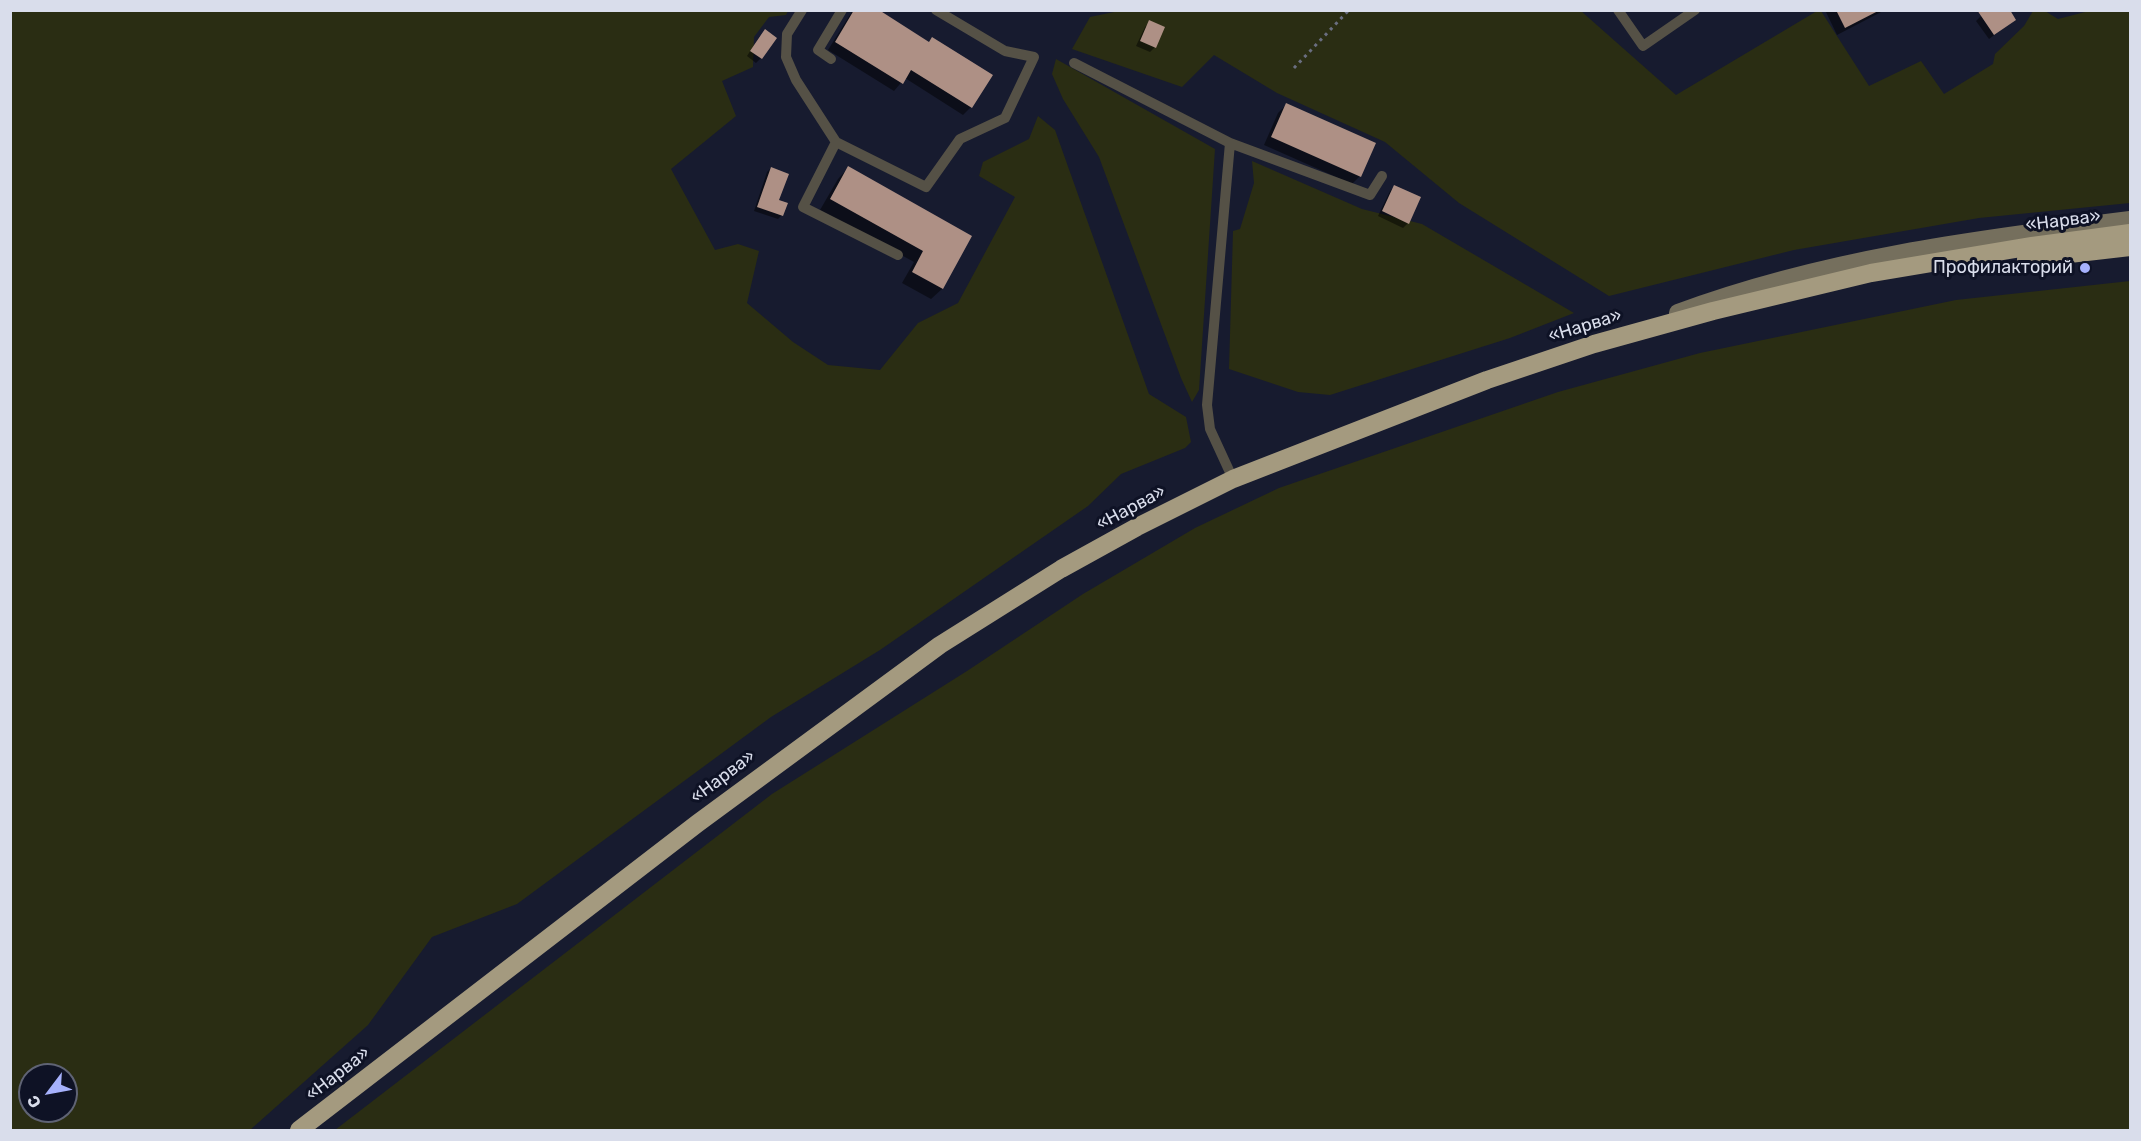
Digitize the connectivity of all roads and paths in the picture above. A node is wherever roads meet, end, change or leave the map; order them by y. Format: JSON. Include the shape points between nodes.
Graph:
{"nodes":[{"id":1,"x":801,"y":10,"type":"edge"},
{"id":2,"x":842,"y":10,"type":"edge"},
{"id":3,"x":936,"y":10,"type":"edge"},
{"id":4,"x":1349,"y":10,"type":"edge"},
{"id":5,"x":1618,"y":10,"type":"edge"},
{"id":6,"x":1695,"y":10,"type":"edge"},
{"id":7,"x":831,"y":59,"type":"dead end"},
{"id":8,"x":1074,"y":63,"type":"dead end"},
{"id":9,"x":1294,"y":68,"type":"dead end"},
{"id":10,"x":836,"y":142,"type":"junction"},
{"id":11,"x":1230,"y":143,"type":"junction"},
{"id":12,"x":1382,"y":176,"type":"dead end"},
{"id":13,"x":2130,"y":220,"type":"edge"},
{"id":14,"x":2130,"y":233,"type":"edge"},
{"id":15,"x":2130,"y":247,"type":"edge"},
{"id":16,"x":898,"y":255,"type":"dead end"},
{"id":17,"x":1644,"y":330,"type":"junction"},
{"id":18,"x":1594,"y":344,"type":"junction"},
{"id":19,"x":1233,"y":479,"type":"junction"},
{"id":20,"x":299,"y":1131,"type":"edge"}],
"edges":[{"from":1,"to":10,"type":"lane","via":[[788,34],[786,57],[796,80]]},
{"from":2,"to":7,"type":"lane","via":[[818,50]]},
{"from":3,"to":10,"type":"lane","via":[[1005,51],[1035,57],[1005,118],[960,139],[926,187]]},
{"from":4,"to":9,"type":"path"},
{"from":5,"to":6,"type":"lane","via":[[1643,46]]},
{"from":8,"to":11,"type":"lane"},
{"from":10,"to":16,"type":"lane","via":[[803,207]]},
{"from":11,"to":12,"type":"lane","via":[[1370,195]]},
{"from":11,"to":19,"type":"lane","via":[[1207,405],[1210,429]]},
{"from":13,"to":18,"type":"main road","via":[[1946,245],[1832,268],[1718,299]]},
{"from":14,"to":17,"type":"highway","name":"«Нарва»","via":[[1871,273]]},
{"from":15,"to":17,"type":"highway","via":[[1952,270]]},
{"from":17,"to":18,"type":"highway","name":"«Нарва»"},
{"from":18,"to":19,"type":"highway","name":"«Нарва»","via":[[1487,380]]},
{"from":19,"to":20,"type":"highway","name":"«Нарва»","via":[[1061,569],[940,645],[725,802]]}]}
